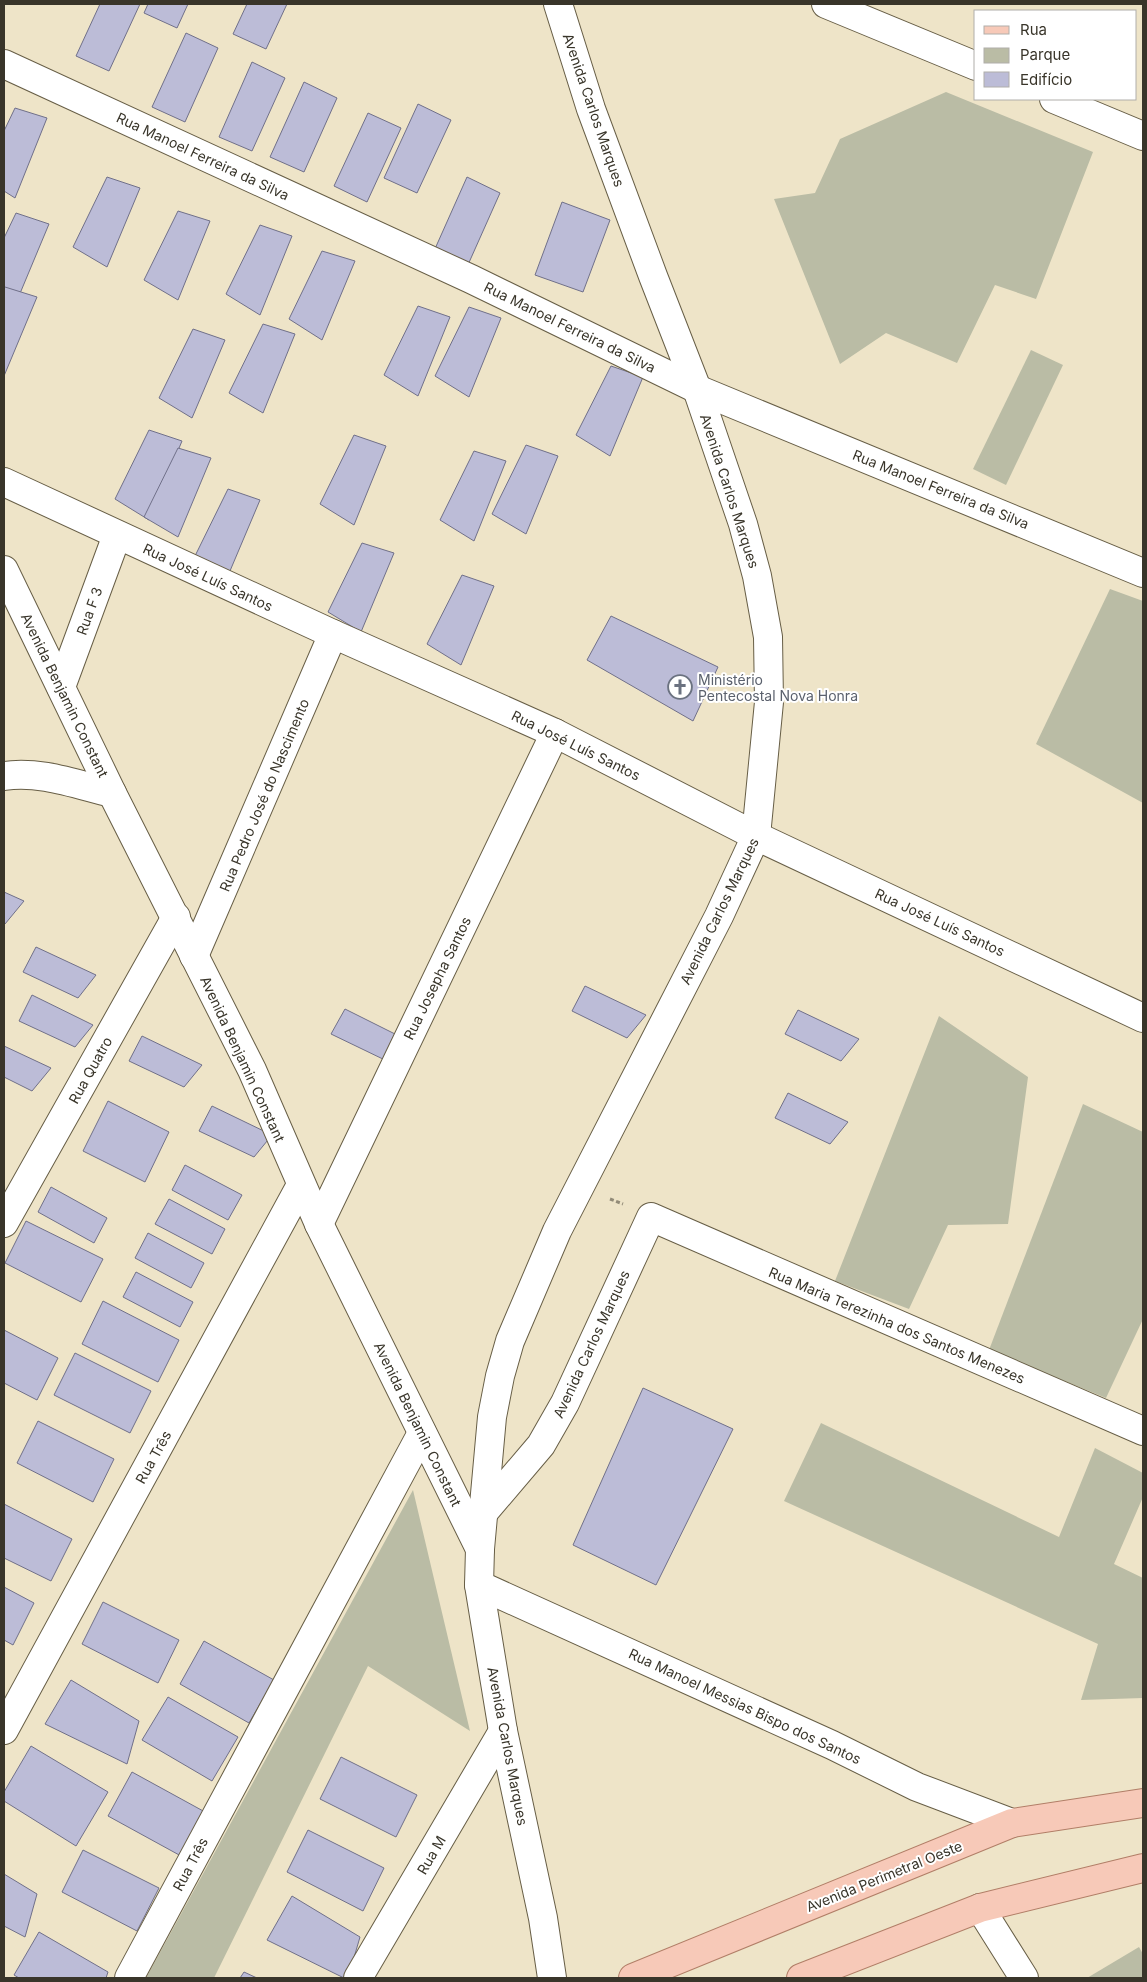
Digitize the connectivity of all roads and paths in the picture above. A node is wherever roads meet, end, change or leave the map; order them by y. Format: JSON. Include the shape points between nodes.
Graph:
{"nodes":[{"id":1,"x":558,"y":4,"type":"edge"},
{"id":2,"x":826,"y":4,"type":"edge"},
{"id":3,"x":4,"y":64,"type":"edge"},
{"id":4,"x":974,"y":65,"type":"edge"},
{"id":5,"x":1056,"y":100,"type":"edge"},
{"id":6,"x":1143,"y":136,"type":"edge"},
{"id":7,"x":697,"y":389,"type":"junction"},
{"id":8,"x":4,"y":482,"type":"edge"},
{"id":9,"x":117,"y":535,"type":"junction"},
{"id":10,"x":4,"y":570,"type":"edge"},
{"id":11,"x":1143,"y":573,"type":"edge"},
{"id":12,"x":333,"y":634,"type":"junction"},
{"id":13,"x":60,"y":687,"type":"junction"},
{"id":14,"x":555,"y":733,"type":"junction"},
{"id":15,"x":4,"y":776,"type":"edge"},
{"id":16,"x":112,"y":793,"type":"junction"},
{"id":17,"x":756,"y":836,"type":"junction"},
{"id":18,"x":176,"y":917,"type":"junction"},
{"id":19,"x":194,"y":956,"type":"junction"},
{"id":20,"x":1143,"y":1018,"type":"edge"},
{"id":21,"x":301,"y":1185,"type":"junction"},
{"id":22,"x":581,"y":1185,"type":"junction"},
{"id":23,"x":650,"y":1217,"type":"junction"},
{"id":24,"x":4,"y":1223,"type":"edge"},
{"id":25,"x":319,"y":1224,"type":"junction"},
{"id":26,"x":1143,"y":1431,"type":"edge"},
{"id":27,"x":422,"y":1433,"type":"junction"},
{"id":28,"x":484,"y":1512,"type":"junction"},
{"id":29,"x":480,"y":1549,"type":"junction"},
{"id":30,"x":479,"y":1585,"type":"junction"},
{"id":31,"x":4,"y":1730,"type":"edge"},
{"id":32,"x":503,"y":1731,"type":"junction"},
{"id":33,"x":1143,"y":1803,"type":"edge"},
{"id":34,"x":1012,"y":1824,"type":"junction"},
{"id":35,"x":1143,"y":1868,"type":"edge"},
{"id":36,"x":980,"y":1908,"type":"junction"},
{"id":37,"x":129,"y":1978,"type":"edge"},
{"id":38,"x":358,"y":1978,"type":"edge"},
{"id":39,"x":552,"y":1978,"type":"edge"},
{"id":40,"x":633,"y":1978,"type":"edge"},
{"id":41,"x":801,"y":1978,"type":"edge"},
{"id":42,"x":1024,"y":1978,"type":"edge"}],
"edges":[{"from":1,"to":7,"type":"street","name":"Avenida Carlos Marques","via":[[591,109]]},
{"from":2,"to":4,"type":"street"},
{"from":3,"to":7,"type":"street","name":"Rua Manoel Ferreira da Silva","via":[[471,279]]},
{"from":5,"to":6,"type":"street"},
{"from":7,"to":11,"type":"street","name":"Rua Manoel Ferreira da Silva"},
{"from":7,"to":17,"type":"street","name":"Avenida Carlos Marques","via":[[743,524],[768,637],[769,702]]},
{"from":8,"to":9,"type":"street","name":"Rua José Luís Santos"},
{"from":9,"to":12,"type":"street","name":"Rua José Luís Santos"},
{"from":9,"to":13,"type":"street","name":"Rua F 3"},
{"from":10,"to":13,"type":"street","name":"Avenida Benjamin Constant"},
{"from":12,"to":14,"type":"street","name":"Rua José Luís Santos"},
{"from":12,"to":19,"type":"street","name":"Rua Pedro José do Nascimento"},
{"from":13,"to":16,"type":"street","name":"Avenida Benjamin Constant"},
{"from":14,"to":17,"type":"street","name":"Rua José Luís Santos"},
{"from":14,"to":25,"type":"street","name":"Rua Josepha Santos"},
{"from":15,"to":16,"type":"street","via":[[36,775]]},
{"from":16,"to":18,"type":"street","name":"Avenida Benjamin Constant"},
{"from":17,"to":20,"type":"street","name":"Rua José Luís Santos"},
{"from":17,"to":22,"type":"street","name":"Avenida Carlos Marques","via":[[719,916]]},
{"from":18,"to":19,"type":"street","name":"Avenida Benjamin Constant"},
{"from":18,"to":24,"type":"street","name":"Rua Quatro"},
{"from":19,"to":21,"type":"street","name":"Avenida Benjamin Constant","via":[[252,1070]]},
{"from":21,"to":25,"type":"street","name":"Avenida Benjamin Constant"},
{"from":21,"to":31,"type":"street","name":"Rua Três"},
{"from":22,"to":23,"type":"path"},
{"from":22,"to":28,"type":"street","name":"Avenida Carlos Marques","via":[[524,1305],[500,1376],[492,1417]]},
{"from":23,"to":26,"type":"street","name":"Rua Maria Terezinha dos Santos Menezes"},
{"from":23,"to":28,"type":"street","name":"Avenida Carlos Marques","via":[[565,1403],[541,1445]]},
{"from":25,"to":27,"type":"street","name":"Avenida Benjamin Constant"},
{"from":27,"to":29,"type":"street","name":"Avenida Benjamin Constant"},
{"from":27,"to":37,"type":"street","name":"Rua Três"},
{"from":28,"to":29,"type":"street","name":"Avenida Carlos Marques"},
{"from":29,"to":30,"type":"street","name":"Avenida Carlos Marques"},
{"from":30,"to":32,"type":"street","name":"Avenida Carlos Marques"},
{"from":30,"to":34,"type":"street","name":"Rua Manoel Messias Bispo dos Santos","via":[[917,1786]]},
{"from":32,"to":38,"type":"street","name":"Rua M"},
{"from":32,"to":39,"type":"street","name":"Avenida Carlos Marques","via":[[543,1918]]},
{"from":33,"to":34,"type":"main road","name":"Avenida Perimetral Oeste"},
{"from":34,"to":40,"type":"main road","name":"Avenida Perimetral Oeste"},
{"from":35,"to":36,"type":"main road"},
{"from":36,"to":41,"type":"main road"},
{"from":36,"to":42,"type":"street"}]}
